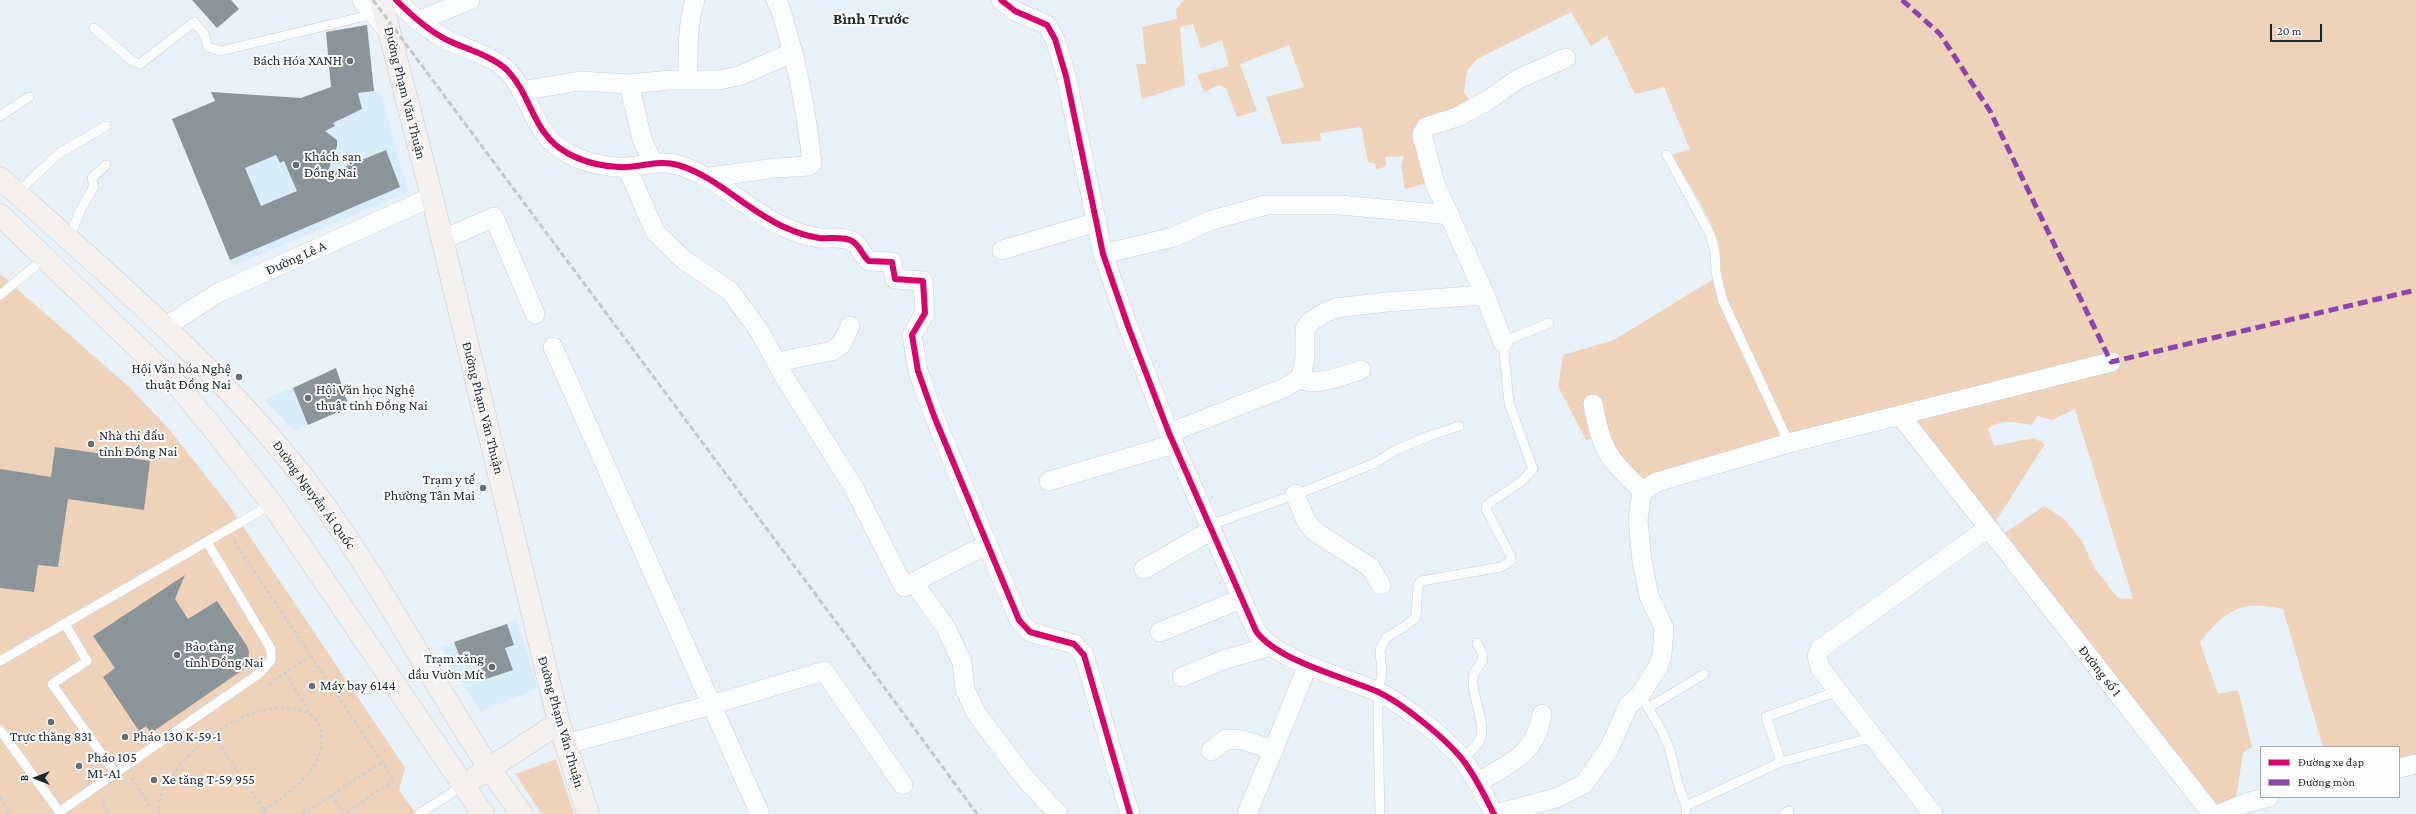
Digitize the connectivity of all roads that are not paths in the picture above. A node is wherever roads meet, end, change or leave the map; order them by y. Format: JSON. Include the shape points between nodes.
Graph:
{"nodes":[{"id":1,"x":396,"y":0,"type":"edge"},
{"id":2,"x":470,"y":0,"type":"edge"},
{"id":3,"x":695,"y":0,"type":"edge"},
{"id":4,"x":776,"y":0,"type":"edge"},
{"id":5,"x":1001,"y":0,"type":"edge"},
{"id":6,"x":372,"y":5,"type":"edge"},
{"id":7,"x":418,"y":21,"type":"junction"},
{"id":8,"x":94,"y":28,"type":"dead end"},
{"id":9,"x":793,"y":52,"type":"junction"},
{"id":10,"x":1566,"y":58,"type":"dead end"},
{"id":11,"x":688,"y":80,"type":"junction"},
{"id":12,"x":629,"y":84,"type":"junction"},
{"id":13,"x":521,"y":91,"type":"junction"},
{"id":14,"x":29,"y":97,"type":"dead end"},
{"id":15,"x":0,"y":116,"type":"edge"},
{"id":16,"x":106,"y":126,"type":"dead end"},
{"id":17,"x":1667,"y":155,"type":"dead end"},
{"id":18,"x":653,"y":163,"type":"junction"},
{"id":19,"x":106,"y":165,"type":"dead end"},
{"id":20,"x":627,"y":167,"type":"junction"},
{"id":21,"x":709,"y":177,"type":"junction"},
{"id":22,"x":0,"y":178,"type":"edge"},
{"id":23,"x":17,"y":193,"type":"junction"},
{"id":24,"x":432,"y":197,"type":"junction"},
{"id":25,"x":0,"y":215,"type":"edge"},
{"id":26,"x":1450,"y":215,"type":"junction"},
{"id":27,"x":1097,"y":222,"type":"junction"},
{"id":28,"x":69,"y":240,"type":"junction"},
{"id":29,"x":442,"y":240,"type":"junction"},
{"id":30,"x":1002,"y":250,"type":"dead end"},
{"id":31,"x":1103,"y":254,"type":"junction"},
{"id":32,"x":46,"y":258,"type":"junction"},
{"id":33,"x":0,"y":295,"type":"edge"},
{"id":34,"x":1485,"y":295,"type":"junction"},
{"id":35,"x":535,"y":314,"type":"dead end"},
{"id":36,"x":1549,"y":323,"type":"dead end"},
{"id":37,"x":850,"y":326,"type":"dead end"},
{"id":38,"x":165,"y":327,"type":"junction"},
{"id":39,"x":1503,"y":342,"type":"junction"},
{"id":40,"x":553,"y":347,"type":"dead end"},
{"id":41,"x":777,"y":362,"type":"junction"},
{"id":42,"x":2111,"y":362,"type":"dead end"},
{"id":43,"x":1361,"y":370,"type":"dead end"},
{"id":44,"x":1298,"y":379,"type":"junction"},
{"id":45,"x":1593,"y":404,"type":"dead end"},
{"id":46,"x":1900,"y":415,"type":"junction"},
{"id":47,"x":1459,"y":426,"type":"dead end"},
{"id":48,"x":1172,"y":439,"type":"junction"},
{"id":49,"x":1789,"y":443,"type":"junction"},
{"id":50,"x":1049,"y":481,"type":"dead end"},
{"id":51,"x":1642,"y":492,"type":"junction"},
{"id":52,"x":1295,"y":494,"type":"junction"},
{"id":53,"x":272,"y":504,"type":"junction"},
{"id":54,"x":1211,"y":528,"type":"junction"},
{"id":55,"x":1988,"y":528,"type":"junction"},
{"id":56,"x":207,"y":542,"type":"junction"},
{"id":57,"x":986,"y":545,"type":"junction"},
{"id":58,"x":1144,"y":569,"type":"dead end"},
{"id":59,"x":914,"y":583,"type":"junction"},
{"id":60,"x":1381,"y":585,"type":"dead end"},
{"id":61,"x":1241,"y":599,"type":"junction"},
{"id":62,"x":65,"y":624,"type":"junction"},
{"id":63,"x":1160,"y":632,"type":"dead end"},
{"id":64,"x":1477,"y":643,"type":"dead end"},
{"id":65,"x":1271,"y":646,"type":"junction"},
{"id":66,"x":0,"y":661,"type":"edge"},
{"id":67,"x":1308,"y":665,"type":"junction"},
{"id":68,"x":1704,"y":674,"type":"dead end"},
{"id":69,"x":1182,"y":677,"type":"dead end"},
{"id":70,"x":1838,"y":691,"type":"junction"},
{"id":71,"x":1378,"y":692,"type":"junction"},
{"id":72,"x":1644,"y":702,"type":"junction"},
{"id":73,"x":711,"y":705,"type":"junction"},
{"id":74,"x":1542,"y":714,"type":"dead end"},
{"id":75,"x":559,"y":723,"type":"junction"},
{"id":76,"x":0,"y":730,"type":"edge"},
{"id":77,"x":1874,"y":737,"type":"junction"},
{"id":78,"x":566,"y":744,"type":"junction"},
{"id":79,"x":1211,"y":750,"type":"dead end"},
{"id":80,"x":1274,"y":750,"type":"junction"},
{"id":81,"x":1462,"y":759,"type":"junction"},
{"id":82,"x":1781,"y":762,"type":"junction"},
{"id":83,"x":2416,"y":764,"type":"edge"},
{"id":84,"x":2400,"y":768,"type":"edge"},
{"id":85,"x":115,"y":774,"type":"junction"},
{"id":86,"x":476,"y":777,"type":"junction"},
{"id":87,"x":1477,"y":783,"type":"junction"},
{"id":88,"x":903,"y":785,"type":"dead end"},
{"id":89,"x":2265,"y":798,"type":"edge"},
{"id":90,"x":1686,"y":810,"type":"edge"},
{"id":91,"x":60,"y":813,"type":"edge"},
{"id":92,"x":420,"y":814,"type":"edge"},
{"id":93,"x":483,"y":814,"type":"edge"},
{"id":94,"x":522,"y":814,"type":"edge"},
{"id":95,"x":588,"y":814,"type":"edge"},
{"id":96,"x":760,"y":814,"type":"edge"},
{"id":97,"x":1058,"y":814,"type":"edge"},
{"id":98,"x":1130,"y":814,"type":"edge"},
{"id":99,"x":1247,"y":814,"type":"edge"},
{"id":100,"x":1380,"y":814,"type":"edge"},
{"id":101,"x":1495,"y":814,"type":"edge"},
{"id":102,"x":1933,"y":814,"type":"edge"},
{"id":103,"x":2212,"y":814,"type":"edge"},
{"id":104,"x":2220,"y":814,"type":"edge"}],
"edges":[{"from":1,"to":7,"type":"street"},
{"from":2,"to":7,"type":"street"},
{"from":3,"to":11,"type":"street","via":[[688,43]]},
{"from":4,"to":9,"type":"street"},
{"from":5,"to":27,"type":"street","via":[[1014,11],[1047,25],[1055,39],[1066,76]]},
{"from":6,"to":8,"type":"lane","via":[[221,51],[208,47],[204,34],[194,22],[140,64],[131,60]]},
{"from":6,"to":24,"type":"main road","name":"Đường Phạm Văn Thuận","via":[[390,32]]},
{"from":7,"to":13,"type":"street","via":[[445,39],[497,63],[507,70]]},
{"from":9,"to":11,"type":"street","via":[[730,78]]},
{"from":9,"to":21,"type":"street","via":[[808,129],[811,165]]},
{"from":10,"to":26,"type":"street","via":[[1518,79],[1487,101],[1457,117],[1426,127],[1422,135],[1424,146],[1435,184]]},
{"from":11,"to":12,"type":"street"},
{"from":12,"to":13,"type":"street","via":[[580,81]]},
{"from":12,"to":18,"type":"street","via":[[642,139]]},
{"from":13,"to":20,"type":"street","via":[[540,130],[559,148],[584,161]]},
{"from":14,"to":15,"type":"lane"},
{"from":16,"to":23,"type":"lane","via":[[58,154]]},
{"from":17,"to":49,"type":"lane","via":[[1710,234],[1723,301]]},
{"from":18,"to":20,"type":"street"},
{"from":18,"to":21,"type":"street","via":[[678,165]]},
{"from":19,"to":28,"type":"lane","via":[[92,178],[94,186],[80,211]]},
{"from":20,"to":41,"type":"street","via":[[655,232],[684,260],[730,291],[760,332]]},
{"from":21,"to":57,"type":"street","via":[[747,206],[784,227],[808,236],[847,239],[857,245],[870,261],[894,264],[895,278],[923,280],[925,314],[912,335],[918,371]]},
{"from":22,"to":23,"type":"main road","name":"Đường Nguyễn Ái Quốc"},
{"from":23,"to":28,"type":"main road","name":"Đường Nguyễn Ái Quốc"},
{"from":24,"to":29,"type":"main road","name":"Đường Phạm Văn Thuận"},
{"from":24,"to":38,"type":"street","name":"Đường Lê A","via":[[218,293]]},
{"from":25,"to":32,"type":"main road","name":"Đường Nguyễn Ái Quốc"},
{"from":26,"to":31,"type":"street","via":[[1340,205],[1266,205],[1208,221],[1174,237]]},
{"from":26,"to":34,"type":"street"},
{"from":27,"to":30,"type":"street"},
{"from":27,"to":31,"type":"street"},
{"from":28,"to":32,"type":"main road"},
{"from":28,"to":38,"type":"main road","name":"Đường Nguyễn Ái Quốc"},
{"from":29,"to":35,"type":"street","via":[[494,217]]},
{"from":29,"to":75,"type":"main road","name":"Đường Phạm Văn Thuận"},
{"from":31,"to":48,"type":"street"},
{"from":32,"to":33,"type":"lane"},
{"from":32,"to":53,"type":"main road","name":"Đường Nguyễn Ái Quốc","via":[[179,387]]},
{"from":34,"to":39,"type":"street"},
{"from":34,"to":44,"type":"street","via":[[1388,302],[1336,308],[1324,313],[1310,322],[1305,329],[1304,364]]},
{"from":36,"to":39,"type":"lane"},
{"from":37,"to":41,"type":"street","via":[[841,345],[832,351]]},
{"from":38,"to":86,"type":"main road","name":"Đường Nguyễn Ái Quốc","via":[[242,402],[354,549]]},
{"from":39,"to":71,"type":"lane","via":[[1509,403],[1532,469],[1522,481],[1488,504],[1486,509],[1511,556],[1511,561],[1504,566],[1427,579],[1418,583],[1416,617],[1389,635],[1382,643],[1379,656],[1382,674]]},
{"from":40,"to":73,"type":"street"},
{"from":41,"to":59,"type":"street","via":[[854,488],[904,587]]},
{"from":42,"to":46,"type":"street"},
{"from":43,"to":44,"type":"street","via":[[1318,382]]},
{"from":44,"to":48,"type":"street","via":[[1284,388]]},
{"from":45,"to":51,"type":"street","via":[[1606,454]]},
{"from":46,"to":49,"type":"street"},
{"from":46,"to":55,"type":"street","name":"Đường số 1"},
{"from":47,"to":52,"type":"lane","via":[[1396,450],[1375,463]]},
{"from":48,"to":50,"type":"street"},
{"from":48,"to":54,"type":"street"},
{"from":49,"to":51,"type":"street","via":[[1657,482]]},
{"from":51,"to":72,"type":"street","via":[[1638,520],[1642,561],[1649,596],[1664,628],[1658,667]]},
{"from":52,"to":54,"type":"lane"},
{"from":52,"to":60,"type":"street","via":[[1306,521],[1314,531],[1370,566]]},
{"from":53,"to":56,"type":"lane"},
{"from":53,"to":86,"type":"main road","name":"Đường Nguyễn Ái Quốc","via":[[450,763]]},
{"from":54,"to":58,"type":"street"},
{"from":54,"to":61,"type":"street"},
{"from":55,"to":70,"type":"street","via":[[1820,649],[1818,663]]},
{"from":55,"to":103,"type":"street","name":"Đường số 1"},
{"from":56,"to":62,"type":"lane"},
{"from":56,"to":85,"type":"lane","via":[[271,648],[271,660],[260,673]]},
{"from":57,"to":59,"type":"street"},
{"from":57,"to":98,"type":"street","via":[[1014,612],[1024,627],[1035,634],[1074,644],[1084,655]]},
{"from":59,"to":97,"type":"street","via":[[946,628],[962,662],[965,689],[976,713],[1024,778]]},
{"from":61,"to":63,"type":"street"},
{"from":61,"to":65,"type":"street","via":[[1256,631]]},
{"from":62,"to":66,"type":"lane"},
{"from":62,"to":85,"type":"lane","via":[[87,661],[52,684]]},
{"from":64,"to":81,"type":"lane","via":[[1484,654],[1483,661],[1473,678],[1482,731],[1480,741]]},
{"from":65,"to":67,"type":"street"},
{"from":65,"to":69,"type":"street","via":[[1223,660]]},
{"from":67,"to":71,"type":"street"},
{"from":67,"to":80,"type":"street"},
{"from":68,"to":72,"type":"lane"},
{"from":70,"to":77,"type":"street"},
{"from":70,"to":82,"type":"lane","via":[[1766,717]]},
{"from":71,"to":81,"type":"street","via":[[1435,733]]},
{"from":71,"to":100,"type":"lane"},
{"from":72,"to":90,"type":"lane","via":[[1661,729],[1670,750]]},
{"from":72,"to":101,"type":"street","via":[[1628,706],[1608,749],[1584,784],[1556,798]]},
{"from":73,"to":78,"type":"street"},
{"from":73,"to":88,"type":"street","via":[[824,671]]},
{"from":73,"to":96,"type":"street"},
{"from":74,"to":87,"type":"street","via":[[1538,734],[1523,754]]},
{"from":75,"to":78,"type":"main road","name":"Đường Phạm Văn Thuận"},
{"from":75,"to":86,"type":"main road"},
{"from":76,"to":91,"type":"lane"},
{"from":77,"to":82,"type":"lane"},
{"from":77,"to":102,"type":"street"},
{"from":78,"to":95,"type":"main road","name":"Đường Phạm Văn Thuận"},
{"from":79,"to":80,"type":"street","via":[[1226,739],[1243,740]]},
{"from":80,"to":99,"type":"street"},
{"from":81,"to":87,"type":"street"},
{"from":82,"to":90,"type":"lane"},
{"from":83,"to":84,"type":"street"},
{"from":85,"to":91,"type":"lane"},
{"from":86,"to":92,"type":"lane"},
{"from":86,"to":93,"type":"main road","name":"Đường Nguyễn Ái Quốc"},
{"from":86,"to":94,"type":"main road","name":"Đường Nguyễn Ái Quốc","via":[[506,792]]},
{"from":87,"to":101,"type":"street"},
{"from":89,"to":104,"type":"street"}]}
